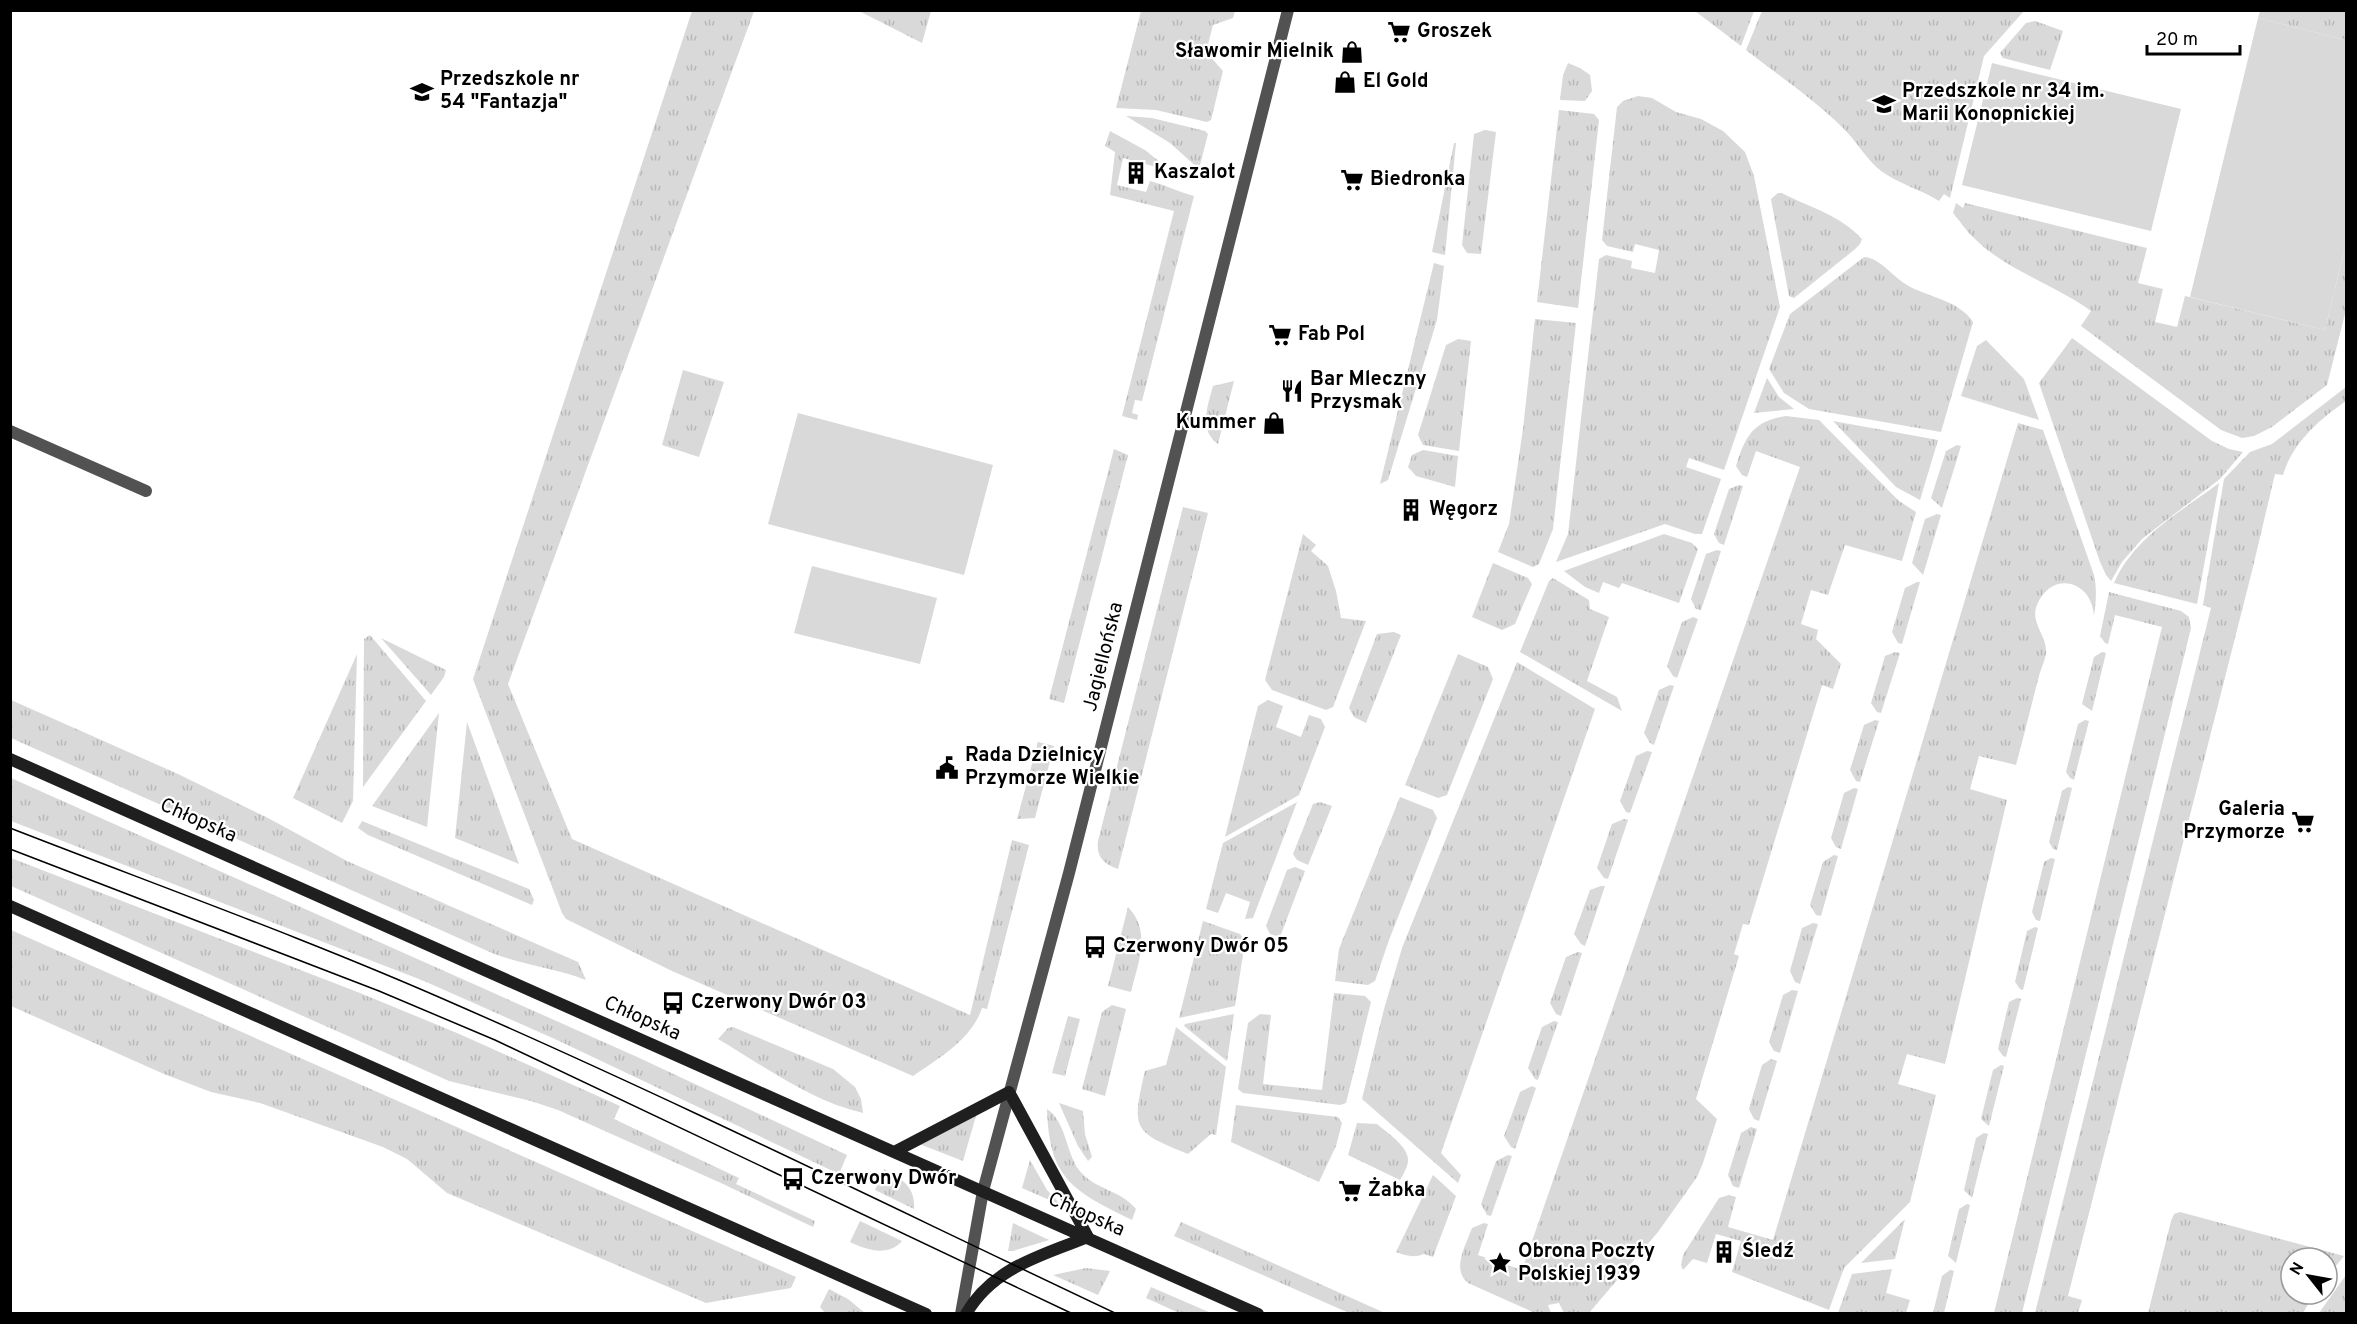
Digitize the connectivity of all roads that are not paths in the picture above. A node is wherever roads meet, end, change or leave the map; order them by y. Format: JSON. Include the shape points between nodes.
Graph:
{"nodes":[{"id":1,"x":1288,"y":10,"type":"edge"},
{"id":2,"x":10,"y":431,"type":"edge"},
{"id":3,"x":146,"y":491,"type":"dead end"},
{"id":4,"x":10,"y":759,"type":"edge"},
{"id":5,"x":10,"y":906,"type":"edge"},
{"id":6,"x":1009,"y":1092,"type":"junction"},
{"id":7,"x":896,"y":1151,"type":"junction"},
{"id":8,"x":983,"y":1191,"type":"junction"},
{"id":9,"x":1088,"y":1237,"type":"junction"},
{"id":10,"x":926,"y":1314,"type":"edge"},
{"id":11,"x":961,"y":1314,"type":"edge"},
{"id":12,"x":966,"y":1314,"type":"edge"},
{"id":13,"x":1258,"y":1314,"type":"edge"}],
"edges":[{"from":1,"to":6,"type":"street","name":"Jagiellońska","via":[[1074,854]]},
{"from":2,"to":3,"type":"street"},
{"from":4,"to":7,"type":"main road","name":"Chłopska"},
{"from":5,"to":10,"type":"main road"},
{"from":6,"to":7,"type":"main road"},
{"from":6,"to":8,"type":"street","name":"Jagiellońska"},
{"from":6,"to":9,"type":"main road"},
{"from":7,"to":8,"type":"main road","name":"Chłopska"},
{"from":8,"to":9,"type":"main road","name":"Chłopska"},
{"from":8,"to":11,"type":"street","name":"Jagiellońska"},
{"from":9,"to":12,"type":"main road","via":[[1015,1265],[974,1299]]},
{"from":9,"to":13,"type":"main road","name":"Chłopska"}]}
